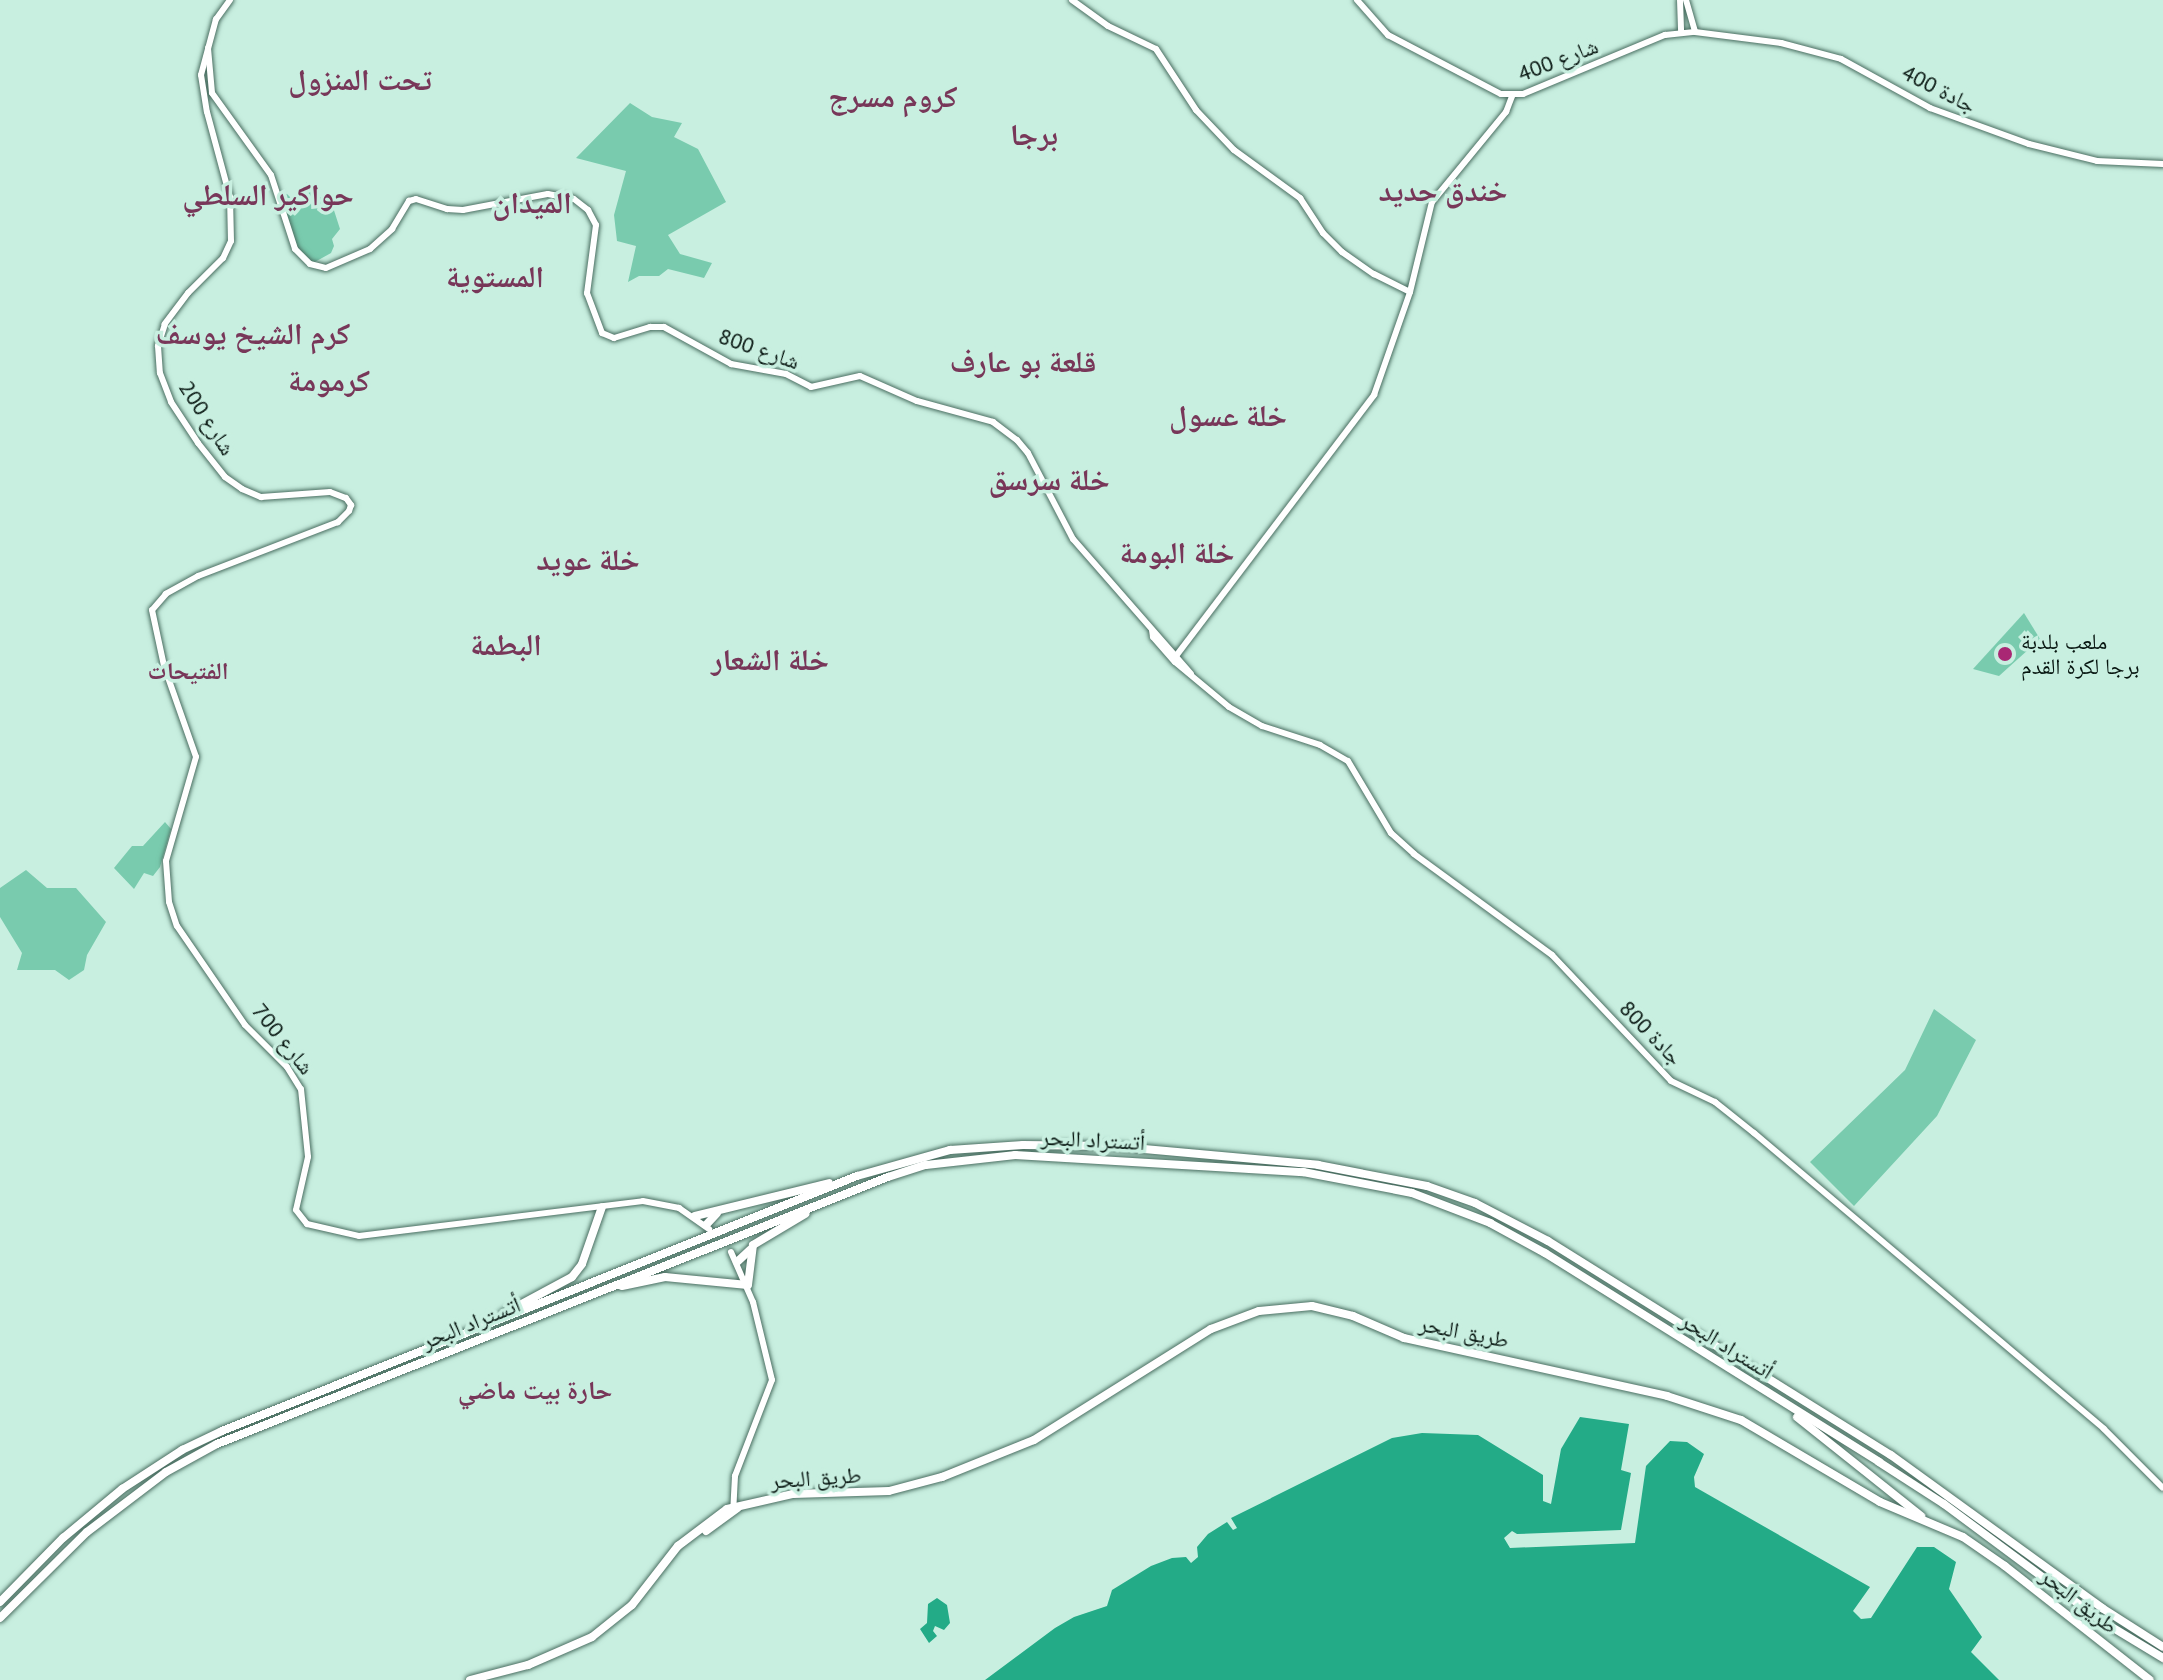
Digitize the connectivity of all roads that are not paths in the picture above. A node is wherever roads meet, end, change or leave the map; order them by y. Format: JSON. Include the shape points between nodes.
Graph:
{"nodes":[{"id":1,"x":230,"y":0,"type":"edge"},
{"id":2,"x":1072,"y":0,"type":"edge"},
{"id":3,"x":1357,"y":0,"type":"edge"},
{"id":4,"x":1683,"y":0,"type":"edge"},
{"id":5,"x":1686,"y":13,"type":"junction"},
{"id":6,"x":1681,"y":32,"type":"junction"},
{"id":7,"x":1698,"y":32,"type":"junction"},
{"id":8,"x":208,"y":48,"type":"junction"},
{"id":9,"x":1512,"y":96,"type":"junction"},
{"id":10,"x":2163,"y":164,"type":"edge"},
{"id":11,"x":1410,"y":292,"type":"junction"},
{"id":12,"x":152,"y":610,"type":"joint"},
{"id":13,"x":1172,"y":655,"type":"junction"},
{"id":14,"x":1191,"y":674,"type":"joint"},
{"id":15,"x":857,"y":1176,"type":"junction"},
{"id":16,"x":823,"y":1202,"type":"junction"},
{"id":17,"x":602,"y":1207,"type":"junction"},
{"id":18,"x":718,"y":1212,"type":"junction"},
{"id":19,"x":695,"y":1216,"type":"junction"},
{"id":20,"x":707,"y":1227,"type":"joint"},
{"id":21,"x":750,"y":1250,"type":"junction"},
{"id":22,"x":731,"y":1252,"type":"dead end"},
{"id":23,"x":737,"y":1262,"type":"junction"},
{"id":24,"x":748,"y":1285,"type":"junction"},
{"id":25,"x":605,"y":1289,"type":"junction"},
{"id":26,"x":493,"y":1321,"type":"junction"},
{"id":27,"x":1769,"y":1394,"type":"junction"},
{"id":28,"x":2163,"y":1488,"type":"edge"},
{"id":29,"x":732,"y":1511,"type":"junction"},
{"id":30,"x":1926,"y":1520,"type":"junction"},
{"id":31,"x":0,"y":1602,"type":"edge"},
{"id":32,"x":0,"y":1618,"type":"edge"},
{"id":33,"x":2163,"y":1647,"type":"edge"},
{"id":34,"x":2163,"y":1658,"type":"edge"},
{"id":35,"x":470,"y":1680,"type":"edge"},
{"id":36,"x":489,"y":1680,"type":"edge"},
{"id":37,"x":2150,"y":1680,"type":"edge"}],
"edges":[{"from":1,"to":8,"type":"main road","name":"شارع 200","via":[[216,19]]},
{"from":2,"to":11,"type":"main road","via":[[1116,31],[1156,49],[1196,110],[1236,151],[1300,198],[1342,252]]},
{"from":3,"to":9,"type":"main road","name":"شارع 400","via":[[1388,35]]},
{"from":4,"to":5,"type":"main road"},
{"from":5,"to":6,"type":"main road"},
{"from":5,"to":7,"type":"main road"},
{"from":6,"to":7,"type":"main road","name":"شارع 400"},
{"from":6,"to":9,"type":"main road","name":"شارع 400"},
{"from":7,"to":10,"type":"main road","name":"جادة 400","via":[[1781,43],[1841,59],[1930,108],[2029,144],[2097,161]]},
{"from":8,"to":12,"type":"main road","name":"شارع 200","via":[[202,86],[226,177],[231,241],[223,258],[165,324],[158,346],[160,373],[171,402],[198,443],[242,489],[261,497],[330,492],[351,505],[338,522],[198,576],[166,594]]},
{"from":8,"to":13,"type":"main road","name":"شارع 800","via":[[212,93],[271,175],[295,249],[310,264],[326,268],[360,255],[382,240],[409,201],[416,199],[463,210],[548,194],[574,199],[596,225],[587,293],[602,333],[614,338],[664,327],[731,364],[786,374],[811,387],[860,376],[917,401],[993,422],[1028,453],[1070,535]]},
{"from":9,"to":11,"type":"main road","via":[[1506,112],[1436,196]]},
{"from":11,"to":13,"type":"main road","via":[[1376,389],[1360,416]]},
{"from":12,"to":17,"type":"main road","name":"شارع 700","via":[[164,666],[196,757],[166,861],[169,902],[191,948],[245,1025],[301,1089],[308,1157],[297,1195],[299,1219],[316,1229],[359,1236]]},
{"from":13,"to":14,"type":"main road","name":"شارع 800"},
{"from":14,"to":28,"type":"main road","name":"جادة 800","via":[[1250,720],[1348,761],[1391,833],[1414,854],[1552,955],[1671,1081],[1715,1102],[1763,1140],[2125,1448]]},
{"from":15,"to":18,"type":"highway"},
{"from":15,"to":26,"type":"highway","name":"أتستراد البحر"},
{"from":15,"to":33,"type":"highway","name":"أتستراد البحر","via":[[950,1150],[1111,1146],[1304,1163],[1451,1194],[1548,1241],[1891,1455]]},
{"from":16,"to":21,"type":"highway","via":[[758,1239]]},
{"from":16,"to":25,"type":"highway","name":"أتستراد البحر"},
{"from":16,"to":27,"type":"highway","name":"أتستراد البحر","via":[[926,1165],[1004,1155],[1253,1167],[1359,1181],[1412,1193],[1490,1223]]},
{"from":17,"to":19,"type":"main road","name":"شارع 700","via":[[665,1203]]},
{"from":17,"to":26,"type":"highway","via":[[582,1264],[572,1277]]},
{"from":18,"to":19,"type":"highway"},
{"from":18,"to":20,"type":"highway"},
{"from":19,"to":20,"type":"main road"},
{"from":21,"to":23,"type":"highway"},
{"from":21,"to":24,"type":"highway"},
{"from":22,"to":23,"type":"main road"},
{"from":23,"to":24,"type":"main road"},
{"from":24,"to":25,"type":"highway","via":[[665,1277]]},
{"from":24,"to":29,"type":"main road","via":[[772,1380],[735,1476]]},
{"from":25,"to":32,"type":"highway","name":"أتستراد البحر","via":[[187,1459],[87,1532]]},
{"from":26,"to":31,"type":"highway","name":"أتستراد البحر","via":[[182,1450],[93,1511]]},
{"from":27,"to":30,"type":"highway"},
{"from":27,"to":34,"type":"highway","name":"أتستراد البحر","via":[[1944,1504],[2100,1620]]},
{"from":29,"to":30,"type":"highway","name":"طريق البحر","via":[[793,1494],[897,1490],[942,1477],[1034,1440],[1211,1329],[1259,1311],[1312,1306],[1353,1316],[1404,1338],[1720,1411],[1772,1435],[1880,1502]]},
{"from":29,"to":35,"type":"highway","name":"طريق البحر","via":[[678,1546],[632,1605],[592,1637],[528,1665]]},
{"from":29,"to":36,"type":"highway","name":"طريق البحر","via":[[681,1549],[639,1602],[601,1636],[553,1661]]},
{"from":30,"to":37,"type":"highway","name":"طريق البحر","via":[[2005,1566]]}]}
